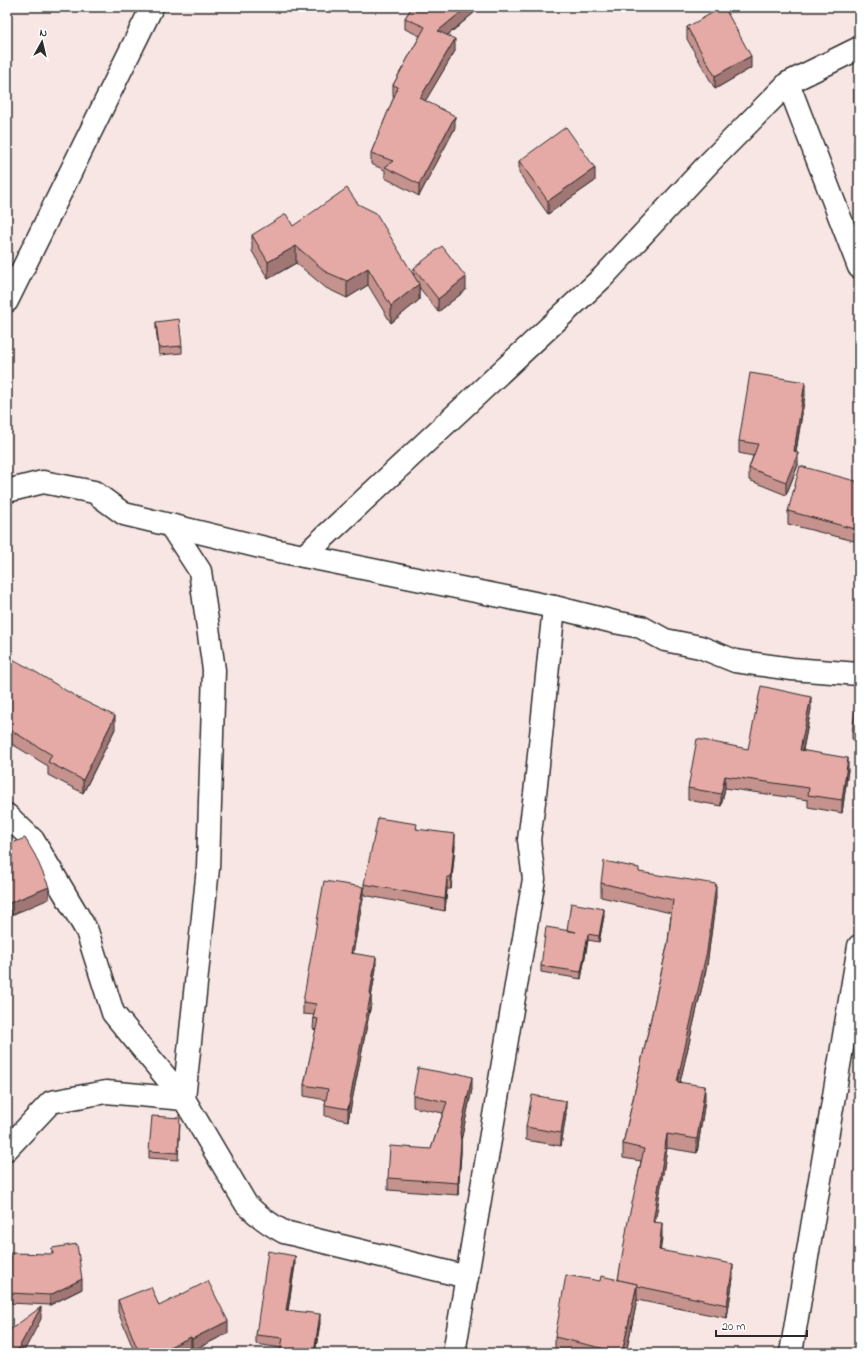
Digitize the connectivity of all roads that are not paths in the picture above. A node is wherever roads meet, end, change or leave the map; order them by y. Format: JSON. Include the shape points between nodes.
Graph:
{"nodes":[{"id":1,"x":152,"y":7,"type":"edge"},
{"id":2,"x":859,"y":48,"type":"edge"},
{"id":3,"x":788,"y":82,"type":"junction"},
{"id":4,"x":859,"y":267,"type":"edge"},
{"id":5,"x":7,"y":302,"type":"edge"},
{"id":6,"x":7,"y":491,"type":"edge"},
{"id":7,"x":170,"y":525,"type":"junction"},
{"id":8,"x":304,"y":556,"type":"junction"},
{"id":9,"x":554,"y":607,"type":"junction"},
{"id":10,"x":859,"y":674,"type":"edge"},
{"id":11,"x":7,"y":815,"type":"edge"},
{"id":12,"x":859,"y":946,"type":"edge"},
{"id":13,"x":184,"y":1099,"type":"junction"},
{"id":14,"x":7,"y":1149,"type":"edge"},
{"id":15,"x":467,"y":1277,"type":"junction"},
{"id":16,"x":454,"y":1353,"type":"edge"},
{"id":17,"x":791,"y":1353,"type":"edge"}],
"edges":[{"from":1,"to":5,"type":"street"},
{"from":2,"to":3,"type":"street"},
{"from":3,"to":4,"type":"street"},
{"from":3,"to":8,"type":"street","via":[[708,163],[603,277]]},
{"from":6,"to":7,"type":"street","via":[[43,482],[94,492],[124,514]]},
{"from":7,"to":8,"type":"street"},
{"from":7,"to":13,"type":"street","via":[[200,571],[214,670],[208,868]]},
{"from":8,"to":9,"type":"street"},
{"from":9,"to":10,"type":"street","via":[[641,627],[665,640],[700,647],[736,661],[792,669]]},
{"from":9,"to":15,"type":"street","via":[[536,794],[529,840],[534,879]]},
{"from":11,"to":13,"type":"street","via":[[33,840],[87,931],[113,1013]]},
{"from":12,"to":17,"type":"street"},
{"from":13,"to":14,"type":"street","via":[[106,1092],[51,1102]]},
{"from":13,"to":15,"type":"street","via":[[246,1204],[271,1226],[298,1236]]},
{"from":15,"to":16,"type":"street"}]}
